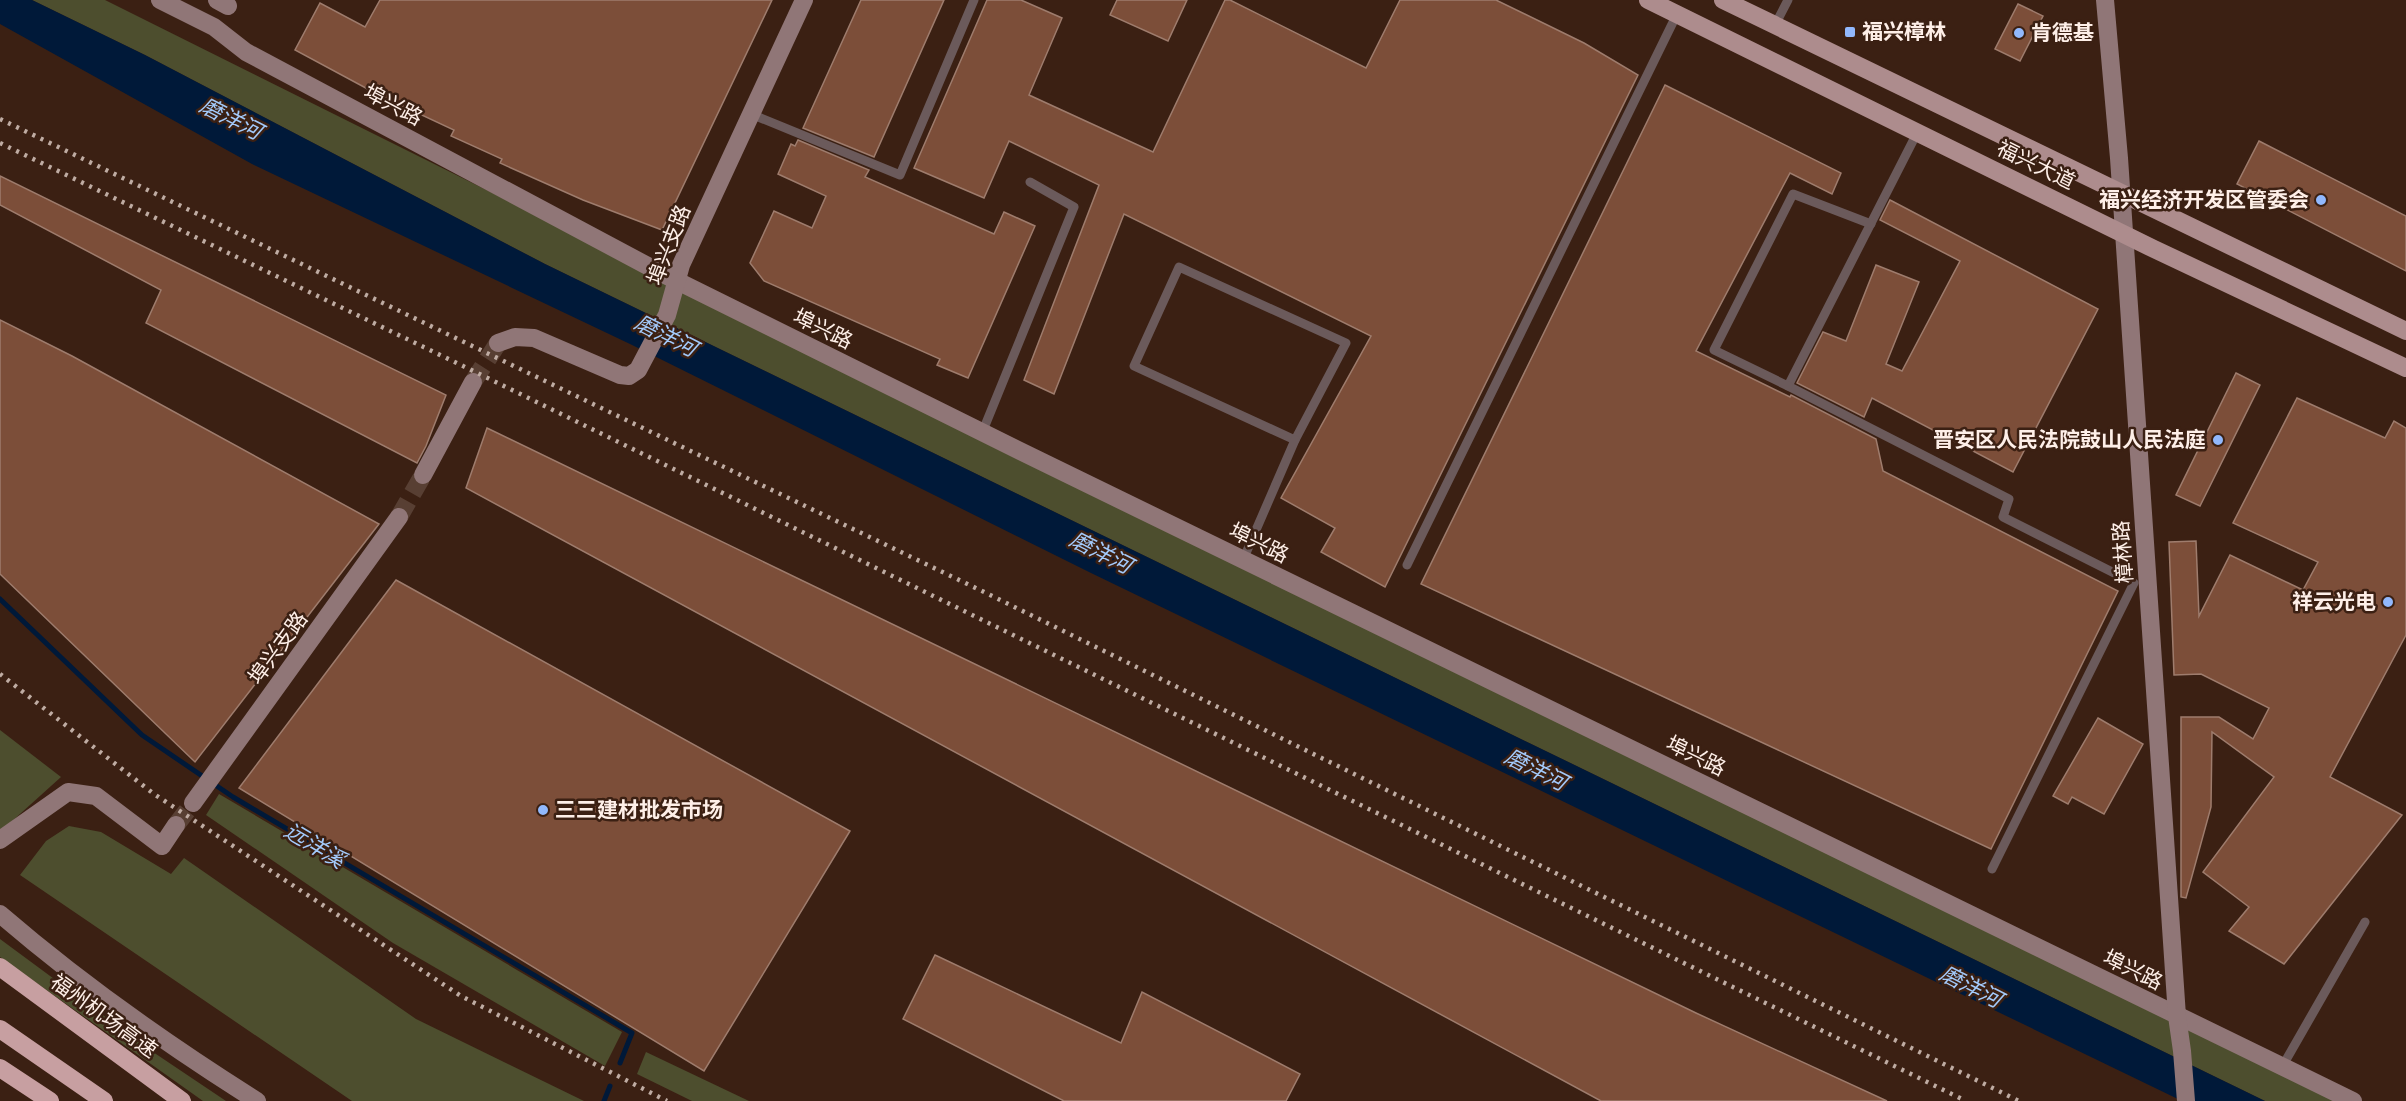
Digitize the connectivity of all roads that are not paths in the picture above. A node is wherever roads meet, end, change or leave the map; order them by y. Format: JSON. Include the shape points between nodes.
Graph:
{"nodes":[{"id":1,"x":160,"y":0,"type":"edge"},
{"id":2,"x":804,"y":0,"type":"edge"},
{"id":3,"x":974,"y":0,"type":"edge"},
{"id":4,"x":1648,"y":0,"type":"edge"},
{"id":5,"x":1723,"y":0,"type":"edge"},
{"id":6,"x":1788,"y":0,"type":"edge"},
{"id":7,"x":2105,"y":0,"type":"edge"},
{"id":8,"x":222,"y":11,"type":"edge"},
{"id":9,"x":1677,"y":14,"type":"junction"},
{"id":10,"x":1775,"y":25,"type":"junction"},
{"id":11,"x":751,"y":114,"type":"junction"},
{"id":12,"x":1917,"y":133,"type":"junction"},
{"id":13,"x":1030,"y":182,"type":"dead end"},
{"id":14,"x":2121,"y":194,"type":"junction"},
{"id":15,"x":1871,"y":224,"type":"junction"},
{"id":16,"x":2122,"y":232,"type":"junction"},
{"id":17,"x":677,"y":281,"type":"junction"},
{"id":18,"x":2406,"y":331,"type":"edge"},
{"id":19,"x":498,"y":343,"type":"dead end"},
{"id":20,"x":2406,"y":368,"type":"edge"},
{"id":21,"x":473,"y":382,"type":"tunnel mouth"},
{"id":22,"x":1788,"y":386,"type":"junction"},
{"id":23,"x":982,"y":433,"type":"junction"},
{"id":24,"x":1295,"y":440,"type":"junction"},
{"id":25,"x":423,"y":475,"type":"tunnel mouth"},
{"id":26,"x":399,"y":517,"type":"tunnel mouth"},
{"id":27,"x":1244,"y":560,"type":"junction"},
{"id":28,"x":1407,"y":565,"type":"dead end"},
{"id":29,"x":193,"y":803,"type":"tunnel mouth"},
{"id":30,"x":176,"y":825,"type":"tunnel mouth"},
{"id":31,"x":0,"y":840,"type":"edge"},
{"id":32,"x":1992,"y":869,"type":"dead end"},
{"id":33,"x":0,"y":914,"type":"edge"},
{"id":34,"x":2366,"y":922,"type":"dead end"},
{"id":35,"x":0,"y":967,"type":"edge"},
{"id":36,"x":2177,"y":1016,"type":"junction"},
{"id":37,"x":0,"y":1029,"type":"edge"},
{"id":38,"x":2282,"y":1067,"type":"junction"},
{"id":39,"x":0,"y":1068,"type":"edge"},
{"id":40,"x":50,"y":1101,"type":"edge"},
{"id":41,"x":104,"y":1101,"type":"edge"},
{"id":42,"x":182,"y":1101,"type":"edge"},
{"id":43,"x":257,"y":1101,"type":"edge"},
{"id":44,"x":2186,"y":1101,"type":"edge"},
{"id":45,"x":2352,"y":1101,"type":"edge"}],
"edges":[{"from":1,"to":8,"type":"street","name":"埠兴路"},
{"from":2,"to":11,"type":"street","name":"埠兴支路"},
{"from":3,"to":11,"type":"lane","via":[[900,175]]},
{"from":4,"to":9,"type":"main road","name":"福兴大道"},
{"from":5,"to":10,"type":"main road","name":"福兴大道"},
{"from":6,"to":10,"type":"lane"},
{"from":7,"to":14,"type":"street","name":"樟林路"},
{"from":8,"to":17,"type":"street","name":"埠兴路","via":[[246,52]]},
{"from":9,"to":12,"type":"main road","name":"福兴大道"},
{"from":9,"to":28,"type":"lane"},
{"from":10,"to":14,"type":"main road","name":"福兴大道"},
{"from":11,"to":17,"type":"street","name":"埠兴支路"},
{"from":12,"to":15,"type":"lane"},
{"from":12,"to":16,"type":"main road","name":"福兴大道"},
{"from":13,"to":23,"type":"lane","via":[[1074,207]]},
{"from":14,"to":16,"type":"street","name":"樟林路"},
{"from":14,"to":18,"type":"main road","name":"福兴大道"},
{"from":15,"to":22,"type":"lane"},
{"from":15,"to":22,"type":"lane","via":[[1793,194],[1714,350]]},
{"from":16,"to":20,"type":"main road","name":"福兴大道"},
{"from":16,"to":36,"type":"street","name":"樟林路"},
{"from":17,"to":19,"type":"street","name":"埠兴支路","via":[[667,315],[644,362],[629,376],[534,338],[515,337]]},
{"from":17,"to":23,"type":"street","name":"埠兴路"},
{"from":21,"to":25,"type":"street"},
{"from":22,"to":32,"type":"lane","via":[[2008,499],[2003,517],[2134,584]]},
{"from":23,"to":27,"type":"street","name":"埠兴路"},
{"from":24,"to":24,"type":"lane","via":[[1346,343],[1179,267],[1134,366]]},
{"from":24,"to":27,"type":"lane"},
{"from":26,"to":29,"type":"street","name":"埠兴支路"},
{"from":27,"to":36,"type":"street","name":"埠兴路"},
{"from":30,"to":31,"type":"street","via":[[162,846],[96,796],[68,792]]},
{"from":33,"to":43,"type":"street","via":[[87,983]]},
{"from":34,"to":38,"type":"lane"},
{"from":35,"to":42,"type":"highway","name":"福州机场高速"},
{"from":36,"to":38,"type":"street","name":"埠兴路"},
{"from":36,"to":44,"type":"street","name":"樟林路"},
{"from":37,"to":41,"type":"highway"},
{"from":38,"to":45,"type":"street","name":"埠兴路"},
{"from":39,"to":40,"type":"highway"}]}
